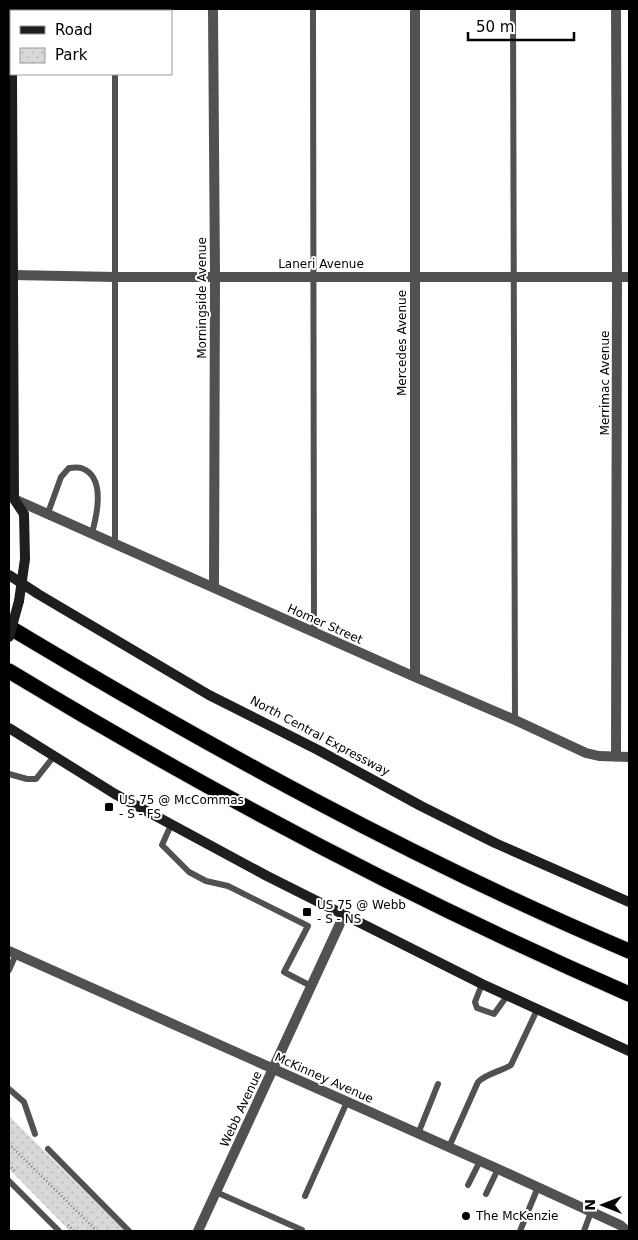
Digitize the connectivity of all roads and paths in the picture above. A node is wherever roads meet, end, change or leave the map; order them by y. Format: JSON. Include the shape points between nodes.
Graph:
{"nodes":[{"id":1,"x":213,"y":9,"type":"edge"},
{"id":2,"x":313,"y":9,"type":"edge"},
{"id":3,"x":415,"y":9,"type":"edge"},
{"id":4,"x":513,"y":9,"type":"edge"},
{"id":5,"x":616,"y":9,"type":"edge"},
{"id":6,"x":12,"y":75,"type":"edge"},
{"id":7,"x":115,"y":75,"type":"edge"},
{"id":8,"x":13,"y":275,"type":"junction"},
{"id":9,"x":215,"y":276,"type":"junction"},
{"id":10,"x":115,"y":277,"type":"junction"},
{"id":11,"x":314,"y":277,"type":"junction"},
{"id":12,"x":415,"y":277,"type":"junction"},
{"id":13,"x":514,"y":277,"type":"junction"},
{"id":14,"x":617,"y":277,"type":"junction"},
{"id":15,"x":629,"y":277,"type":"edge"},
{"id":16,"x":11,"y":502,"type":"edge"},
{"id":17,"x":48,"y":513,"type":"junction"},
{"id":18,"x":92,"y":533,"type":"junction"},
{"id":19,"x":115,"y":543,"type":"junction"},
{"id":20,"x":9,"y":575,"type":"edge"},
{"id":21,"x":22,"y":584,"type":"junction"},
{"id":22,"x":214,"y":587,"type":"junction"},
{"id":23,"x":9,"y":627,"type":"edge"},
{"id":24,"x":314,"y":633,"type":"junction"},
{"id":25,"x":9,"y":637,"type":"edge"},
{"id":26,"x":9,"y":671,"type":"edge"},
{"id":27,"x":415,"y":677,"type":"junction"},
{"id":28,"x":515,"y":720,"type":"junction"},
{"id":29,"x":9,"y":728,"type":"edge"},
{"id":30,"x":54,"y":756,"type":"junction"},
{"id":31,"x":616,"y":757,"type":"junction"},
{"id":32,"x":629,"y":757,"type":"edge"},
{"id":33,"x":9,"y":774,"type":"edge"},
{"id":34,"x":172,"y":825,"type":"junction"},
{"id":35,"x":629,"y":902,"type":"edge"},
{"id":36,"x":344,"y":915,"type":"junction"},
{"id":37,"x":629,"y":951,"type":"edge"},
{"id":38,"x":12,"y":953,"type":"edge"},
{"id":39,"x":9,"y":970,"type":"edge"},
{"id":40,"x":482,"y":984,"type":"junction"},
{"id":41,"x":311,"y":986,"type":"junction"},
{"id":42,"x":629,"y":994,"type":"edge"},
{"id":43,"x":507,"y":996,"type":"junction"},
{"id":44,"x":536,"y":1010,"type":"junction"},
{"id":45,"x":629,"y":1051,"type":"edge"},
{"id":46,"x":273,"y":1069,"type":"junction"},
{"id":47,"x":438,"y":1084,"type":"dead end"},
{"id":48,"x":9,"y":1089,"type":"edge"},
{"id":49,"x":347,"y":1102,"type":"junction"},
{"id":50,"x":34,"y":1134,"type":"dead end"},
{"id":51,"x":418,"y":1134,"type":"junction"},
{"id":52,"x":9,"y":1144,"type":"edge"},
{"id":53,"x":449,"y":1147,"type":"junction"},
{"id":54,"x":48,"y":1149,"type":"dead end"},
{"id":55,"x":480,"y":1161,"type":"junction"},
{"id":56,"x":498,"y":1169,"type":"junction"},
{"id":57,"x":9,"y":1181,"type":"edge"},
{"id":58,"x":468,"y":1186,"type":"dead end"},
{"id":59,"x":538,"y":1188,"type":"junction"},
{"id":60,"x":216,"y":1192,"type":"junction"},
{"id":61,"x":486,"y":1194,"type":"dead end"},
{"id":62,"x":305,"y":1196,"type":"dead end"},
{"id":63,"x":592,"y":1212,"type":"junction"},
{"id":64,"x":627,"y":1228,"type":"edge"},
{"id":65,"x":302,"y":1230,"type":"dead end"},
{"id":66,"x":60,"y":1231,"type":"edge"},
{"id":67,"x":97,"y":1231,"type":"edge"},
{"id":68,"x":129,"y":1231,"type":"edge"},
{"id":69,"x":198,"y":1231,"type":"edge"},
{"id":70,"x":520,"y":1231,"type":"edge"},
{"id":71,"x":584,"y":1231,"type":"edge"}],
"edges":[{"from":1,"to":9,"type":"street","name":"Morningside Avenue"},
{"from":2,"to":11,"type":"lane"},
{"from":3,"to":12,"type":"street","name":"Mercedes Avenue"},
{"from":4,"to":13,"type":"lane"},
{"from":5,"to":14,"type":"street","name":"Merrimac Avenue"},
{"from":6,"to":8,"type":"main road"},
{"from":7,"to":10,"type":"lane"},
{"from":8,"to":10,"type":"street","name":"Laneri Avenue"},
{"from":8,"to":16,"type":"main road"},
{"from":9,"to":10,"type":"street","name":"Laneri Avenue"},
{"from":9,"to":11,"type":"street","name":"Laneri Avenue"},
{"from":9,"to":22,"type":"street","name":"Morningside Avenue"},
{"from":10,"to":19,"type":"lane"},
{"from":11,"to":12,"type":"street","name":"Laneri Avenue"},
{"from":11,"to":24,"type":"lane"},
{"from":12,"to":13,"type":"street","name":"Laneri Avenue"},
{"from":12,"to":27,"type":"street","name":"Mercedes Avenue"},
{"from":13,"to":14,"type":"street","name":"Laneri Avenue"},
{"from":13,"to":28,"type":"lane"},
{"from":14,"to":15,"type":"street","name":"Laneri Avenue"},
{"from":14,"to":31,"type":"street","name":"Merrimac Avenue"},
{"from":16,"to":17,"type":"street","name":"Homer Street"},
{"from":16,"to":21,"type":"main road","via":[[24,514]]},
{"from":17,"to":18,"type":"street","name":"Homer Street"},
{"from":17,"to":18,"type":"lane","via":[[61,477],[69,468],[82,468],[92,476],[98,492]]},
{"from":18,"to":19,"type":"street","name":"Homer Street"},
{"from":19,"to":22,"type":"street","name":"Homer Street"},
{"from":20,"to":21,"type":"main road","name":"North Central Expressway"},
{"from":21,"to":25,"type":"main road","bridge":true},
{"from":21,"to":35,"type":"main road","name":"North Central Expressway","via":[[208,695],[421,806]]},
{"from":22,"to":24,"type":"street","name":"Homer Street"},
{"from":23,"to":37,"type":"highway","via":[[205,742],[387,839]]},
{"from":24,"to":27,"type":"street","name":"Homer Street"},
{"from":26,"to":42,"type":"highway","via":[[197,781],[334,854],[488,930]]},
{"from":27,"to":28,"type":"street","name":"Homer Street"},
{"from":28,"to":31,"type":"street","name":"Homer Street","via":[[586,753]]},
{"from":29,"to":30,"type":"main road"},
{"from":30,"to":33,"type":"lane","via":[[36,778]]},
{"from":30,"to":34,"type":"main road"},
{"from":31,"to":32,"type":"street","name":"Homer Street"},
{"from":34,"to":36,"type":"main road"},
{"from":34,"to":41,"type":"lane","via":[[162,844],[189,872],[206,881],[228,886],[308,926],[284,972]]},
{"from":36,"to":40,"type":"main road"},
{"from":36,"to":41,"type":"street","name":"Webb Avenue"},
{"from":38,"to":39,"type":"lane"},
{"from":38,"to":46,"type":"street","name":"McKinney Avenue"},
{"from":40,"to":43,"type":"main road"},
{"from":40,"to":43,"type":"lane","via":[[475,1002],[477,1008],[494,1014]]},
{"from":41,"to":46,"type":"street","name":"Webb Avenue"},
{"from":43,"to":44,"type":"main road"},
{"from":44,"to":45,"type":"main road"},
{"from":44,"to":53,"type":"lane","via":[[511,1065],[478,1082]]},
{"from":46,"to":49,"type":"street","name":"McKinney Avenue"},
{"from":46,"to":60,"type":"street","name":"Webb Avenue"},
{"from":47,"to":51,"type":"lane"},
{"from":48,"to":50,"type":"lane","via":[[24,1102]]},
{"from":49,"to":51,"type":"street","name":"McKinney Avenue"},
{"from":49,"to":62,"type":"lane"},
{"from":51,"to":53,"type":"street","name":"McKinney Avenue"},
{"from":52,"to":67,"type":"path"},
{"from":53,"to":55,"type":"street","name":"McKinney Avenue"},
{"from":54,"to":68,"type":"lane"},
{"from":55,"to":56,"type":"street","name":"McKinney Avenue"},
{"from":55,"to":58,"type":"lane"},
{"from":56,"to":59,"type":"street","name":"McKinney Avenue"},
{"from":56,"to":61,"type":"lane"},
{"from":57,"to":66,"type":"lane"},
{"from":59,"to":63,"type":"street","name":"McKinney Avenue"},
{"from":59,"to":70,"type":"lane"},
{"from":60,"to":65,"type":"lane"},
{"from":60,"to":69,"type":"street","name":"Webb Avenue"},
{"from":63,"to":64,"type":"street","name":"McKinney Avenue"},
{"from":63,"to":71,"type":"lane"}]}
